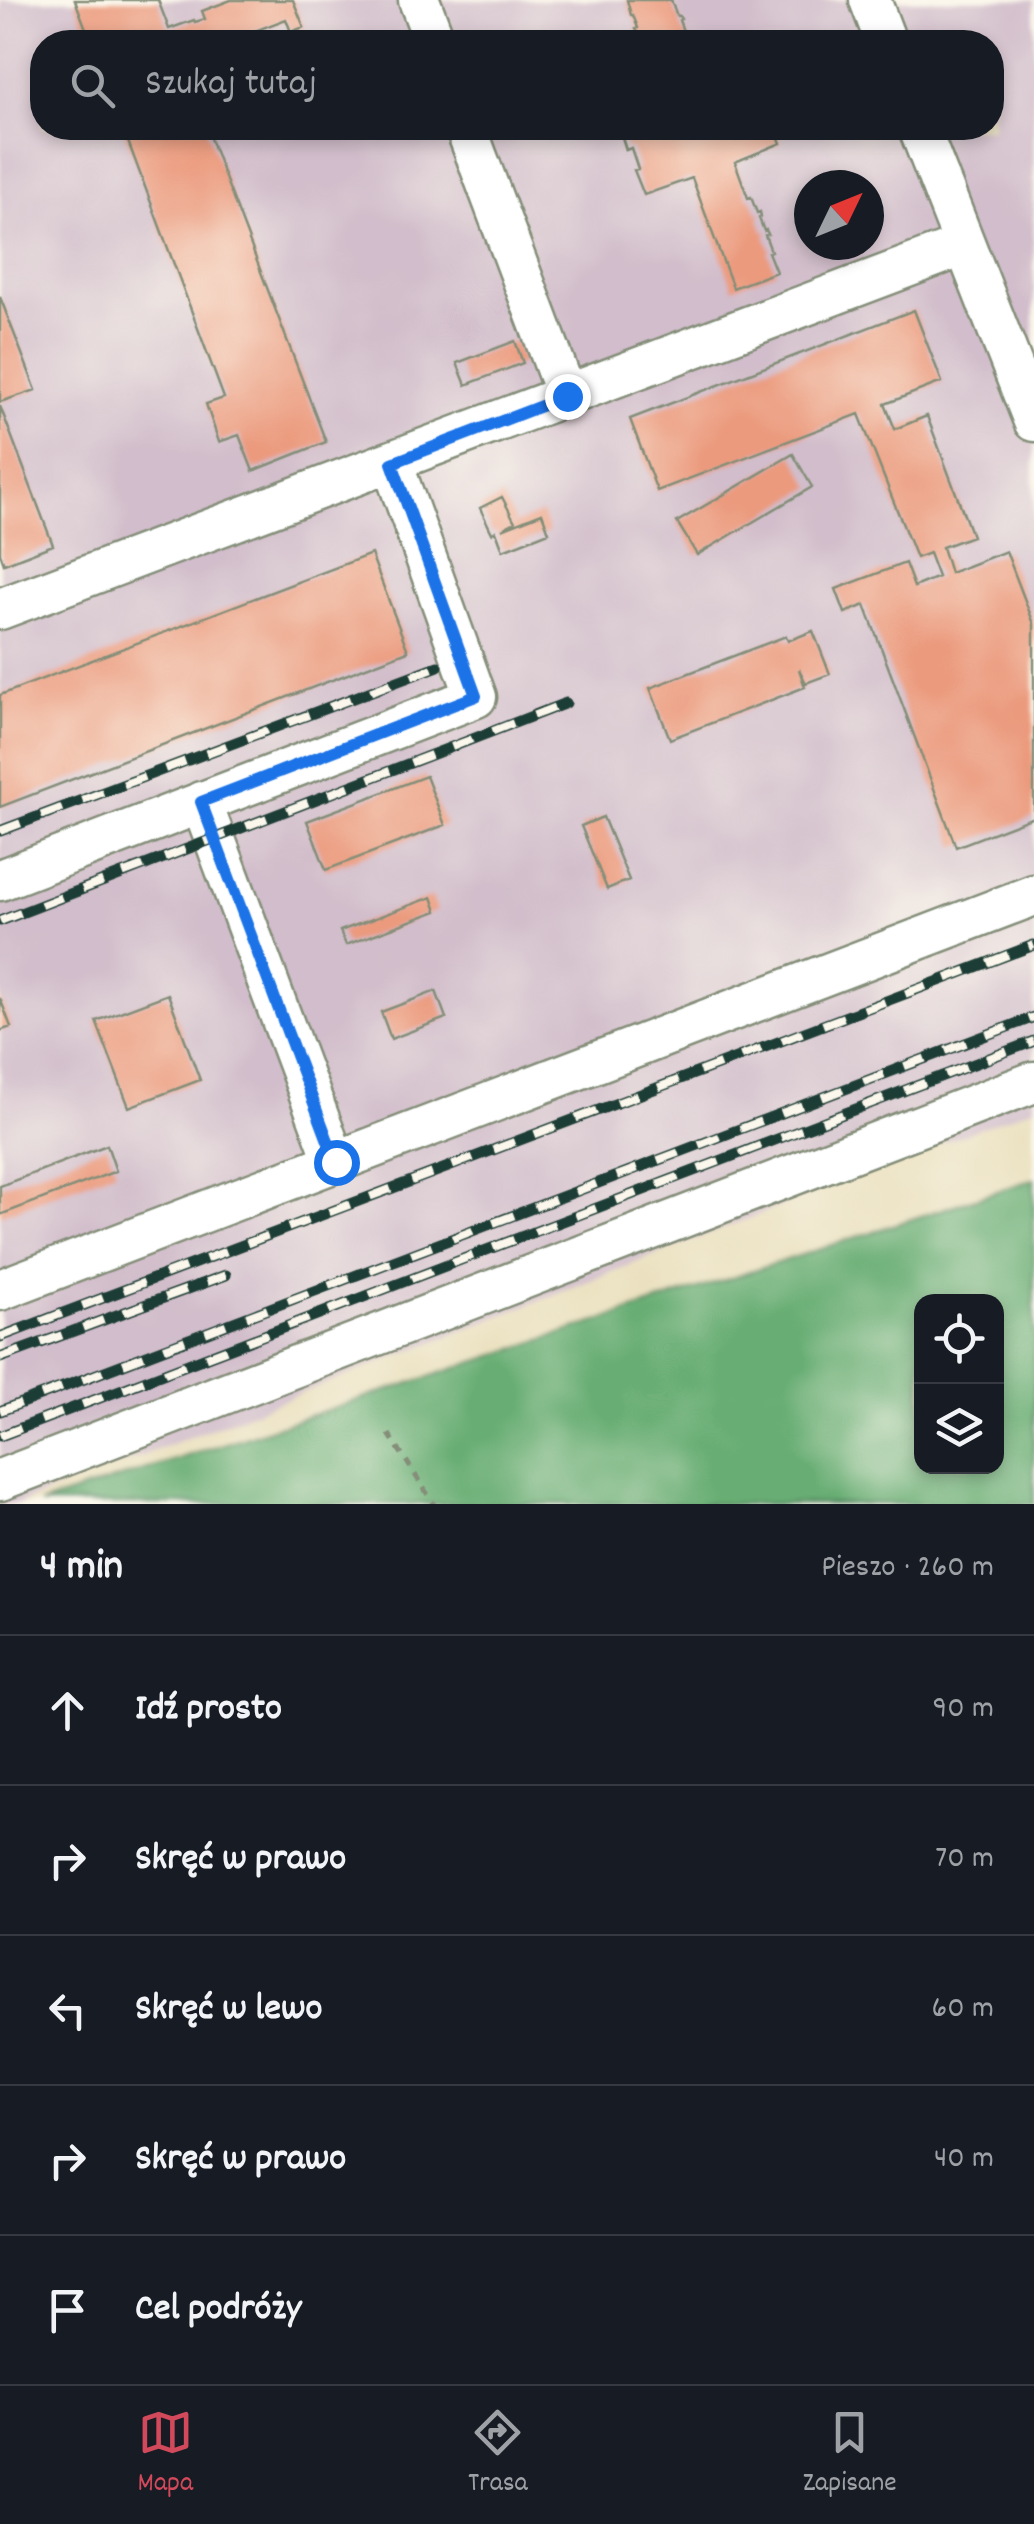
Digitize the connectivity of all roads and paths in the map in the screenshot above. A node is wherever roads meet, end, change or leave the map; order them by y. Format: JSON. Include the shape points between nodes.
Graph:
{"nodes":[{"id":1,"x":419,"y":0,"type":"edge"},
{"id":2,"x":870,"y":0,"type":"edge"},
{"id":3,"x":430,"y":30,"type":"edge"},
{"id":4,"x":881,"y":30,"type":"edge"},
{"id":5,"x":471,"y":140,"type":"edge"},
{"id":6,"x":925,"y":140,"type":"edge"},
{"id":7,"x":965,"y":245,"type":"junction"},
{"id":8,"x":567,"y":396,"type":"junction"},
{"id":9,"x":1034,"y":421,"type":"edge"},
{"id":10,"x":392,"y":463,"type":"junction"},
{"id":11,"x":0,"y":609,"type":"edge"},
{"id":12,"x":201,"y":802,"type":"junction"},
{"id":13,"x":0,"y":880,"type":"edge"},
{"id":14,"x":1034,"y":895,"type":"edge"},
{"id":15,"x":1034,"y":1082,"type":"edge"},
{"id":16,"x":336,"y":1162,"type":"junction"},
{"id":17,"x":0,"y":1290,"type":"edge"},
{"id":18,"x":389,"y":1434,"type":"dead end"},
{"id":19,"x":0,"y":1480,"type":"edge"},
{"id":20,"x":434,"y":1504,"type":"edge"}],
"edges":[{"from":1,"to":3,"type":"lane"},
{"from":2,"to":4,"type":"lane"},
{"from":5,"to":8,"type":"lane"},
{"from":6,"to":7,"type":"lane"},
{"from":7,"to":8,"type":"lane"},
{"from":7,"to":9,"type":"lane"},
{"from":8,"to":10,"type":"lane"},
{"from":10,"to":11,"type":"lane"},
{"from":10,"to":12,"type":"lane","via":[[476,696]]},
{"from":12,"to":13,"type":"lane"},
{"from":12,"to":16,"type":"lane"},
{"from":14,"to":16,"type":"lane"},
{"from":15,"to":19,"type":"lane"},
{"from":16,"to":17,"type":"lane"},
{"from":18,"to":20,"type":"path"}]}
